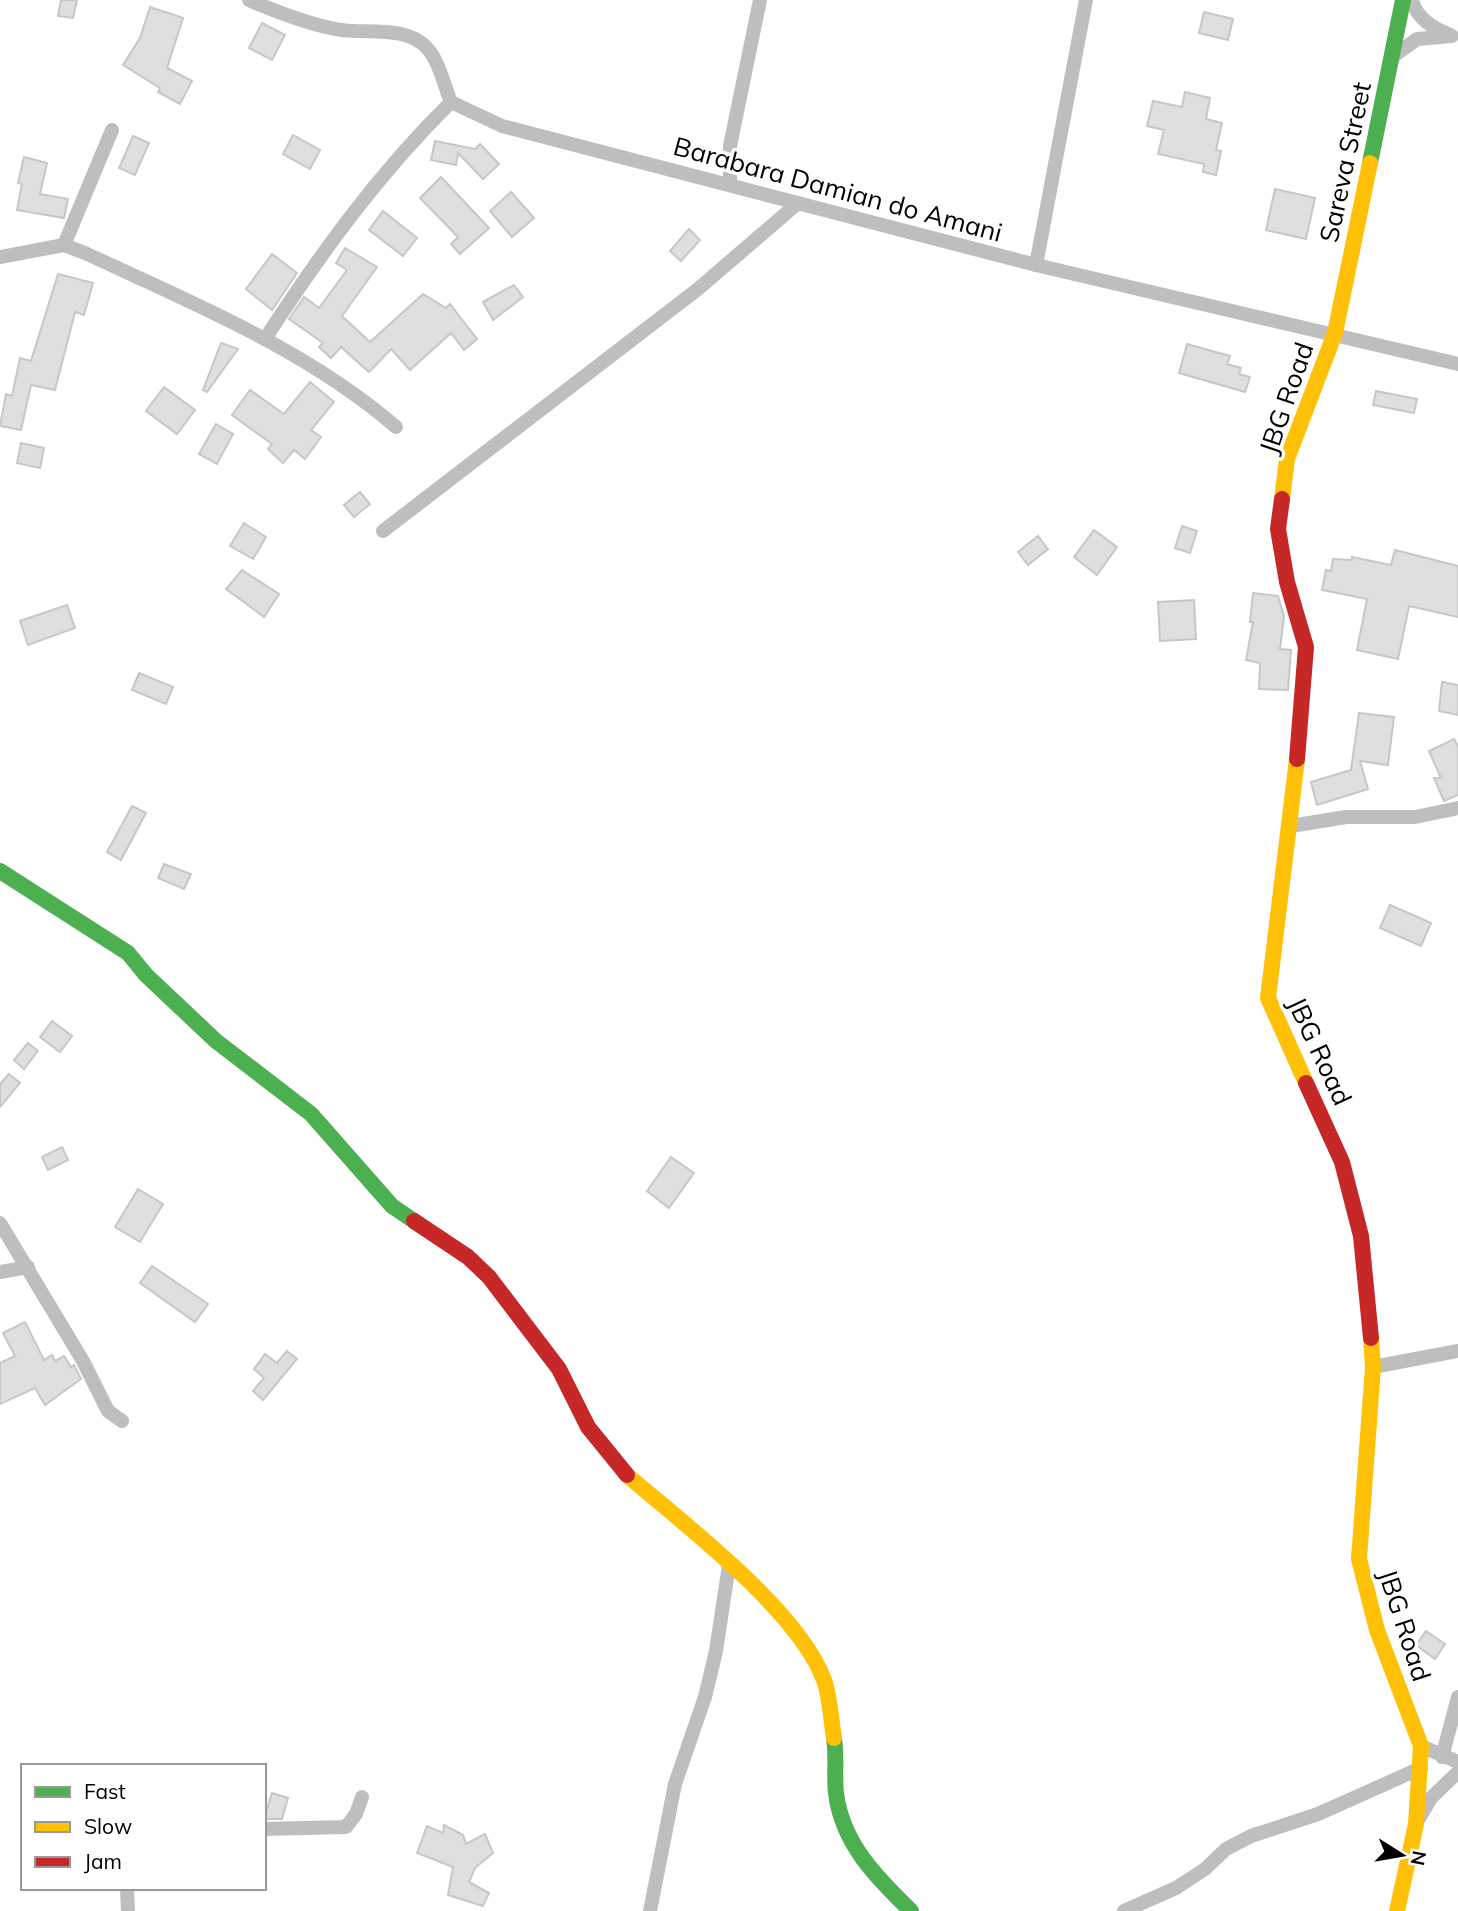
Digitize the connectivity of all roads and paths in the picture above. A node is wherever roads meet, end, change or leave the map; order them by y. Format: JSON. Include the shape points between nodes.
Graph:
{"nodes":[{"id":1,"x":249,"y":0,"type":"edge"},
{"id":2,"x":760,"y":0,"type":"edge"},
{"id":3,"x":1086,"y":0,"type":"edge"},
{"id":4,"x":1403,"y":0,"type":"edge"},
{"id":5,"x":1412,"y":0,"type":"edge"},
{"id":6,"x":1455,"y":36,"type":"edge"},
{"id":7,"x":1392,"y":57,"type":"junction"},
{"id":8,"x":451,"y":102,"type":"junction"},
{"id":9,"x":112,"y":130,"type":"dead end"},
{"id":10,"x":730,"y":184,"type":"junction"},
{"id":11,"x":798,"y":203,"type":"junction"},
{"id":12,"x":64,"y":245,"type":"junction"},
{"id":13,"x":0,"y":257,"type":"edge"},
{"id":14,"x":1036,"y":265,"type":"junction"},
{"id":15,"x":1335,"y":334,"type":"junction"},
{"id":16,"x":265,"y":339,"type":"junction"},
{"id":17,"x":1458,"y":364,"type":"edge"},
{"id":18,"x":396,"y":428,"type":"dead end"},
{"id":19,"x":383,"y":531,"type":"dead end"},
{"id":20,"x":1458,"y":808,"type":"edge"},
{"id":21,"x":1291,"y":826,"type":"junction"},
{"id":22,"x":0,"y":871,"type":"edge"},
{"id":23,"x":0,"y":1223,"type":"edge"},
{"id":24,"x":28,"y":1267,"type":"junction"},
{"id":25,"x":0,"y":1272,"type":"edge"},
{"id":26,"x":1458,"y":1351,"type":"edge"},
{"id":27,"x":1373,"y":1367,"type":"junction"},
{"id":28,"x":122,"y":1421,"type":"dead end"},
{"id":29,"x":729,"y":1565,"type":"junction"},
{"id":30,"x":1458,"y":1697,"type":"edge"},
{"id":31,"x":1421,"y":1746,"type":"junction"},
{"id":32,"x":1442,"y":1757,"type":"junction"},
{"id":33,"x":1458,"y":1762,"type":"edge"},
{"id":34,"x":1421,"y":1768,"type":"junction"},
{"id":35,"x":1458,"y":1772,"type":"edge"},
{"id":36,"x":362,"y":1797,"type":"dead end"},
{"id":37,"x":1416,"y":1824,"type":"junction"},
{"id":38,"x":266,"y":1829,"type":"edge"},
{"id":39,"x":127,"y":1890,"type":"edge"},
{"id":40,"x":128,"y":1911,"type":"edge"},
{"id":41,"x":650,"y":1911,"type":"edge"},
{"id":42,"x":911,"y":1911,"type":"edge"},
{"id":43,"x":1124,"y":1911,"type":"edge"},
{"id":44,"x":1397,"y":1911,"type":"edge"}],
"edges":[{"from":1,"to":8,"type":"street","via":[[288,17],[337,30],[392,31],[418,41],[432,56]]},
{"from":2,"to":10,"type":"street","via":[[730,146]]},
{"from":3,"to":14,"type":"street"},
{"from":4,"to":7,"type":"street","name":"Sareva Street"},
{"from":5,"to":6,"type":"street","via":[[1434,29]]},
{"from":6,"to":7,"type":"street","via":[[1417,40]]},
{"from":7,"to":15,"type":"street","name":"Sareva Street"},
{"from":8,"to":10,"type":"street","name":"Barabara Damian do Amani","via":[[514,130]]},
{"from":8,"to":16,"type":"street","via":[[406,146],[355,210]]},
{"from":9,"to":12,"type":"street"},
{"from":10,"to":11,"type":"street","name":"Barabara Damian do Amani"},
{"from":11,"to":14,"type":"street","name":"Barabara Damian do Amani"},
{"from":11,"to":19,"type":"street","via":[[698,289]]},
{"from":12,"to":13,"type":"street"},
{"from":12,"to":16,"type":"street"},
{"from":14,"to":15,"type":"street","name":"Barabara Damian do Amani"},
{"from":15,"to":17,"type":"street","name":"Barabara Damian do Amani"},
{"from":15,"to":21,"type":"street","name":"JBG Road","via":[[1287,459],[1278,529],[1306,647]]},
{"from":16,"to":18,"type":"street","via":[[359,395]]},
{"from":20,"to":21,"type":"street","via":[[1415,817],[1346,817]]},
{"from":21,"to":27,"type":"street","name":"JBG Road","via":[[1268,998],[1342,1162],[1362,1248]]},
{"from":22,"to":29,"type":"street","via":[[128,953],[216,1041],[311,1114],[392,1206],[468,1257],[551,1357],[588,1427],[617,1465]]},
{"from":23,"to":24,"type":"street"},
{"from":24,"to":25,"type":"street"},
{"from":24,"to":28,"type":"street","via":[[108,1411]]},
{"from":26,"to":27,"type":"street"},
{"from":27,"to":31,"type":"street","name":"JBG Road","via":[[1359,1559],[1377,1630]]},
{"from":29,"to":41,"type":"street","via":[[716,1651],[675,1784]]},
{"from":29,"to":42,"type":"street","via":[[798,1636],[824,1680],[835,1744],[840,1817],[881,1882]]},
{"from":30,"to":32,"type":"street"},
{"from":31,"to":32,"type":"street"},
{"from":31,"to":34,"type":"street"},
{"from":32,"to":33,"type":"street"},
{"from":34,"to":37,"type":"street"},
{"from":34,"to":43,"type":"street","via":[[1318,1814],[1251,1836],[1175,1888]]},
{"from":35,"to":37,"type":"street","via":[[1431,1798]]},
{"from":36,"to":38,"type":"street","via":[[346,1827]]},
{"from":37,"to":44,"type":"street"},
{"from":39,"to":40,"type":"street"}]}
